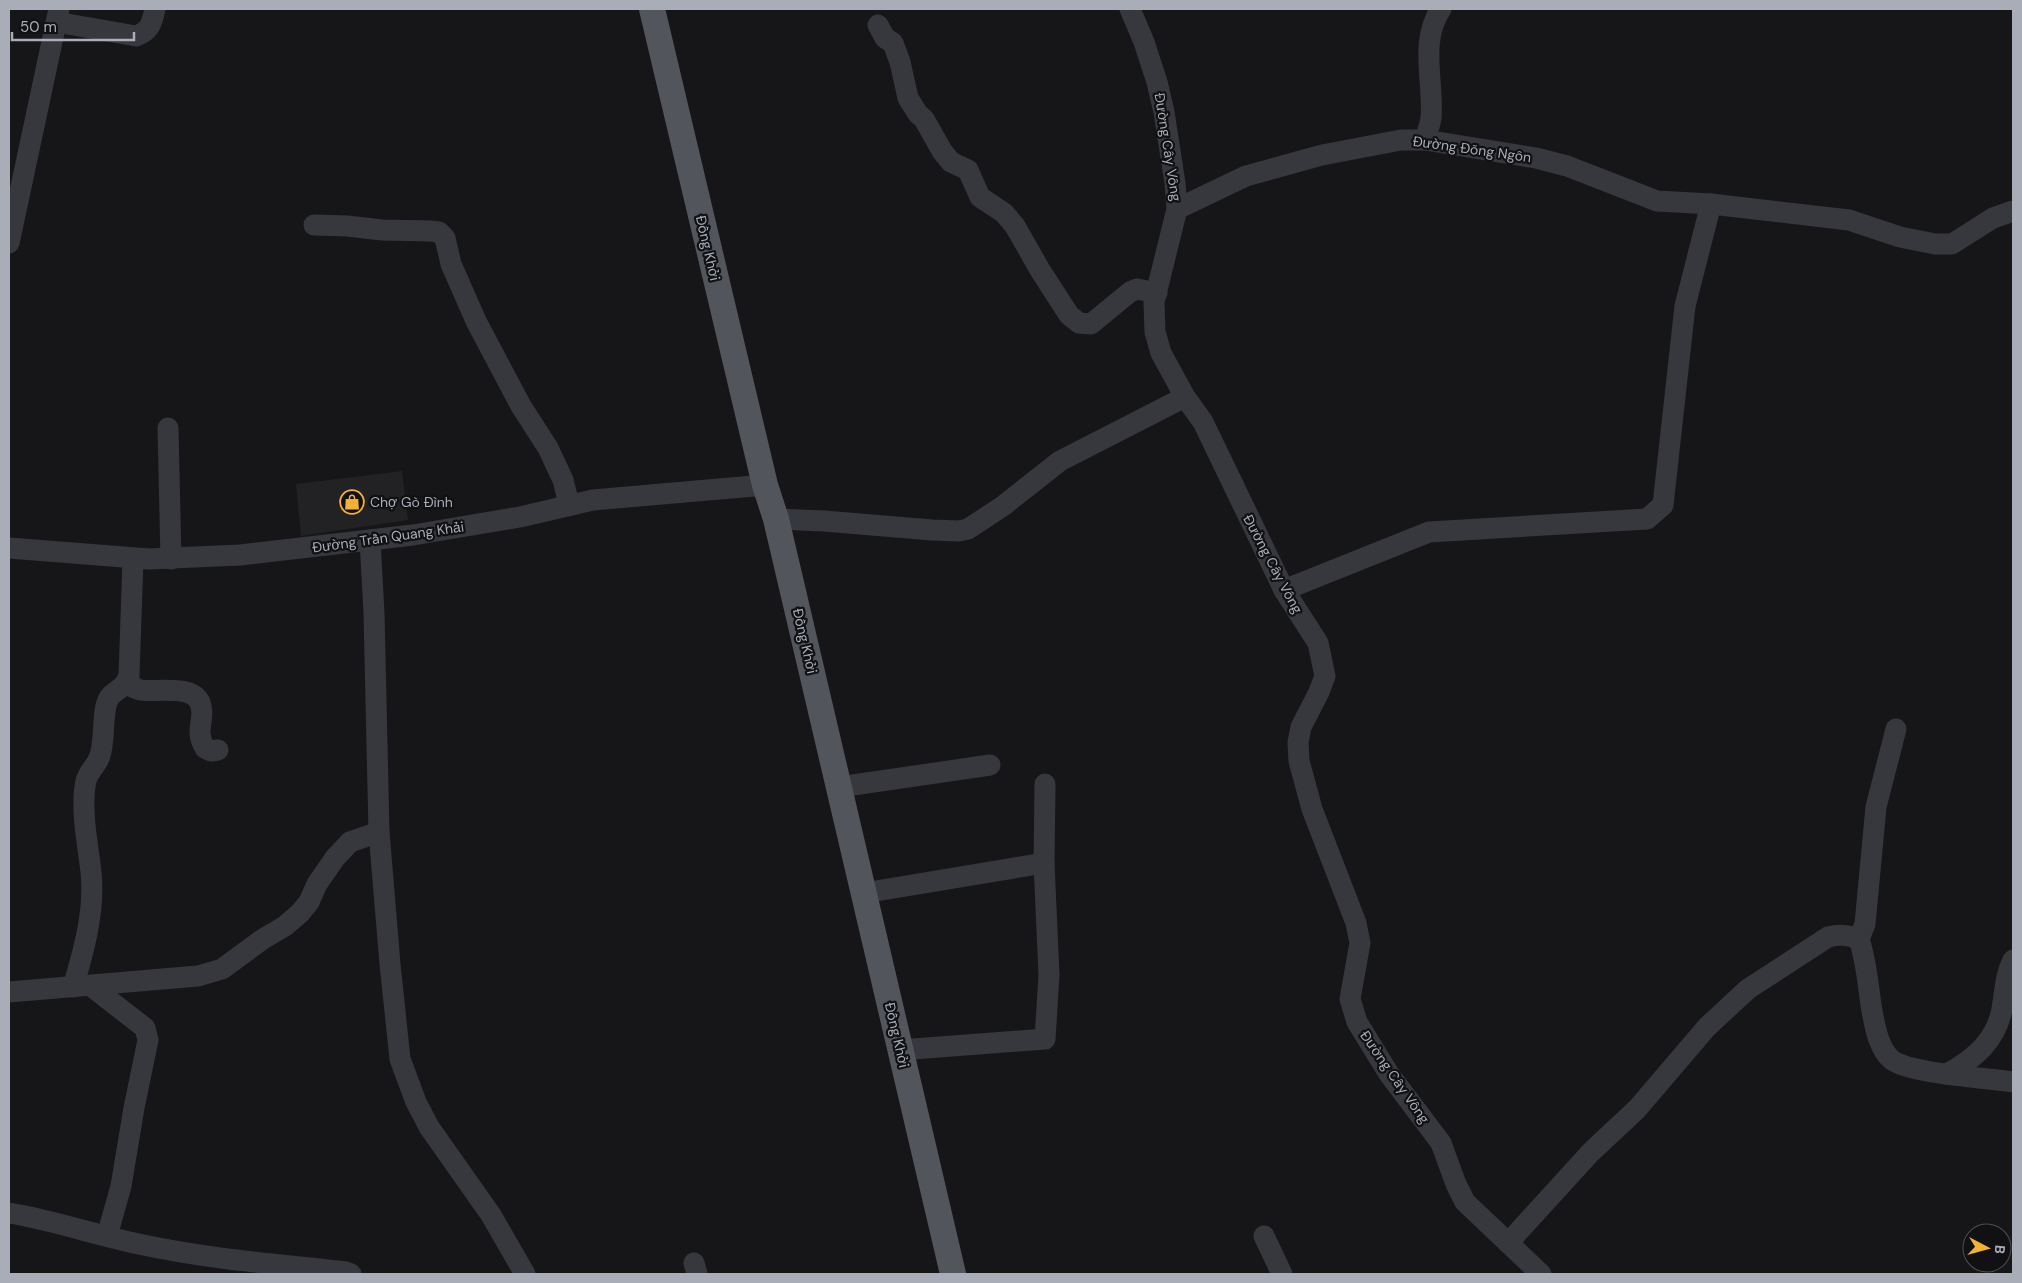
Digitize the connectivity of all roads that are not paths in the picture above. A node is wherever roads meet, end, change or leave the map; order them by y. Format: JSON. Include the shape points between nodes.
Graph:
{"nodes":[{"id":1,"x":155,"y":9,"type":"edge"},
{"id":2,"x":652,"y":9,"type":"edge"},
{"id":3,"x":1130,"y":9,"type":"edge"},
{"id":4,"x":1441,"y":9,"type":"edge"},
{"id":5,"x":57,"y":16,"type":"edge"},
{"id":6,"x":878,"y":25,"type":"dead end"},
{"id":7,"x":1425,"y":140,"type":"junction"},
{"id":8,"x":1711,"y":204,"type":"junction"},
{"id":9,"x":1177,"y":209,"type":"junction"},
{"id":10,"x":2013,"y":211,"type":"edge"},
{"id":11,"x":314,"y":225,"type":"dead end"},
{"id":12,"x":9,"y":243,"type":"edge"},
{"id":13,"x":1157,"y":292,"type":"junction"},
{"id":14,"x":1185,"y":397,"type":"junction"},
{"id":15,"x":168,"y":428,"type":"dead end"},
{"id":16,"x":765,"y":485,"type":"junction"},
{"id":17,"x":569,"y":504,"type":"junction"},
{"id":18,"x":776,"y":519,"type":"junction"},
{"id":19,"x":370,"y":540,"type":"junction"},
{"id":20,"x":9,"y":548,"type":"edge"},
{"id":21,"x":133,"y":559,"type":"junction"},
{"id":22,"x":170,"y":559,"type":"junction"},
{"id":23,"x":1284,"y":590,"type":"junction"},
{"id":24,"x":126,"y":684,"type":"junction"},
{"id":25,"x":1896,"y":729,"type":"dead end"},
{"id":26,"x":218,"y":750,"type":"dead end"},
{"id":27,"x":990,"y":765,"type":"dead end"},
{"id":28,"x":1045,"y":784,"type":"dead end"},
{"id":29,"x":839,"y":787,"type":"junction"},
{"id":30,"x":379,"y":832,"type":"junction"},
{"id":31,"x":1044,"y":863,"type":"junction"},
{"id":32,"x":864,"y":893,"type":"junction"},
{"id":33,"x":1859,"y":939,"type":"junction"},
{"id":34,"x":2013,"y":960,"type":"edge"},
{"id":35,"x":82,"y":987,"type":"junction"},
{"id":36,"x":9,"y":992,"type":"edge"},
{"id":37,"x":900,"y":1050,"type":"junction"},
{"id":38,"x":1947,"y":1074,"type":"junction"},
{"id":39,"x":2013,"y":1082,"type":"edge"},
{"id":40,"x":9,"y":1213,"type":"edge"},
{"id":41,"x":108,"y":1236,"type":"junction"},
{"id":42,"x":1264,"y":1236,"type":"dead end"},
{"id":43,"x":1508,"y":1243,"type":"junction"},
{"id":44,"x":351,"y":1274,"type":"edge"},
{"id":45,"x":525,"y":1274,"type":"edge"},
{"id":46,"x":953,"y":1274,"type":"edge"},
{"id":47,"x":1282,"y":1274,"type":"edge"},
{"id":48,"x":1541,"y":1274,"type":"edge"}],
"edges":[{"from":1,"to":5,"type":"street","via":[[148,29],[136,36]]},
{"from":2,"to":16,"type":"main road","name":"Đồng Khởi"},
{"from":3,"to":9,"type":"street","name":"Đường Cây Vông","via":[[1157,82]]},
{"from":4,"to":7,"type":"street","via":[[1435,18],[1428,52],[1431,120]]},
{"from":5,"to":12,"type":"street"},
{"from":6,"to":13,"type":"street","via":[[885,38],[893,44],[908,98],[942,151],[951,162],[968,170],[980,197],[1004,213],[1015,226],[1069,315],[1079,323],[1090,324],[1130,292],[1144,289]]},
{"from":7,"to":8,"type":"street","name":"Đường Đõng Ngôn","via":[[1567,166],[1658,201]]},
{"from":7,"to":9,"type":"street","name":"Đường Đõng Ngôn","via":[[1401,140],[1322,155],[1246,176]]},
{"from":8,"to":10,"type":"street","name":"Đường Đõng Ngôn","via":[[1849,220],[1900,237],[1935,244],[1952,244],[1994,218]]},
{"from":8,"to":23,"type":"street","via":[[1685,306],[1663,505],[1658,510],[1647,519],[1429,532]]},
{"from":9,"to":13,"type":"street","name":"Đường Cây Vông"},
{"from":11,"to":17,"type":"street","via":[[430,231],[439,232],[445,238],[451,264],[476,321],[521,406],[548,448],[563,480]]},
{"from":13,"to":14,"type":"street","name":"Đường Cây Vông","via":[[1153,315],[1155,332],[1161,352]]},
{"from":14,"to":18,"type":"street","via":[[1060,461],[968,529],[932,530]]},
{"from":14,"to":23,"type":"street","name":"Đường Cây Vông","via":[[1203,422]]},
{"from":15,"to":22,"type":"street"},
{"from":16,"to":17,"type":"street","name":"Đường Trần Quang Khải"},
{"from":16,"to":18,"type":"main road","name":"Đồng Khởi"},
{"from":17,"to":19,"type":"street","name":"Đường Trần Quang Khải","via":[[511,519]]},
{"from":18,"to":29,"type":"main road","name":"Đồng Khởi"},
{"from":19,"to":22,"type":"street","name":"Đường Trần Quang Khải","via":[[240,556]]},
{"from":19,"to":30,"type":"street"},
{"from":20,"to":21,"type":"street","name":"Đường Trần Quang Khải"},
{"from":21,"to":22,"type":"street","name":"Đường Trần Quang Khải"},
{"from":21,"to":24,"type":"street","via":[[129,676]]},
{"from":23,"to":43,"type":"street","name":"Đường Cây Vông","via":[[1318,643],[1322,659],[1324,676],[1301,727],[1299,761],[1312,809],[1356,923],[1360,943],[1350,999],[1357,1022],[1389,1074],[1441,1143],[1465,1202]]},
{"from":24,"to":26,"type":"street","via":[[141,690],[187,692],[195,696],[201,706],[201,742],[205,748]]},
{"from":24,"to":35,"type":"street","via":[[110,698],[99,758],[86,780],[86,842],[91,873],[90,919]]},
{"from":25,"to":33,"type":"street","via":[[1876,807],[1865,924]]},
{"from":27,"to":29,"type":"street"},
{"from":28,"to":31,"type":"street"},
{"from":29,"to":32,"type":"main road","name":"Đồng Khởi"},
{"from":30,"to":35,"type":"street","via":[[350,842],[330,864],[300,913],[222,969],[198,976]]},
{"from":30,"to":45,"type":"street","via":[[400,1059],[429,1127],[491,1215]]},
{"from":31,"to":32,"type":"street"},
{"from":31,"to":37,"type":"street","via":[[1049,975],[1045,1039]]},
{"from":32,"to":37,"type":"main road","name":"Đồng Khởi"},
{"from":33,"to":38,"type":"street","via":[[1877,1032],[1889,1056],[1911,1068]]},
{"from":33,"to":43,"type":"street","via":[[1838,934],[1828,937],[1748,989],[1707,1027],[1656,1088],[1591,1152]]},
{"from":34,"to":38,"type":"street","via":[[2002,1011],[1990,1040],[1966,1064]]},
{"from":35,"to":36,"type":"street"},
{"from":35,"to":41,"type":"street","via":[[146,1028],[148,1040],[121,1186]]},
{"from":37,"to":46,"type":"main road","name":"Đồng Khởi"},
{"from":38,"to":39,"type":"street"},
{"from":40,"to":41,"type":"street"},
{"from":41,"to":44,"type":"street","via":[[173,1250]]},
{"from":42,"to":47,"type":"street"},
{"from":43,"to":48,"type":"street","name":"Đường Cây Vông"}]}
